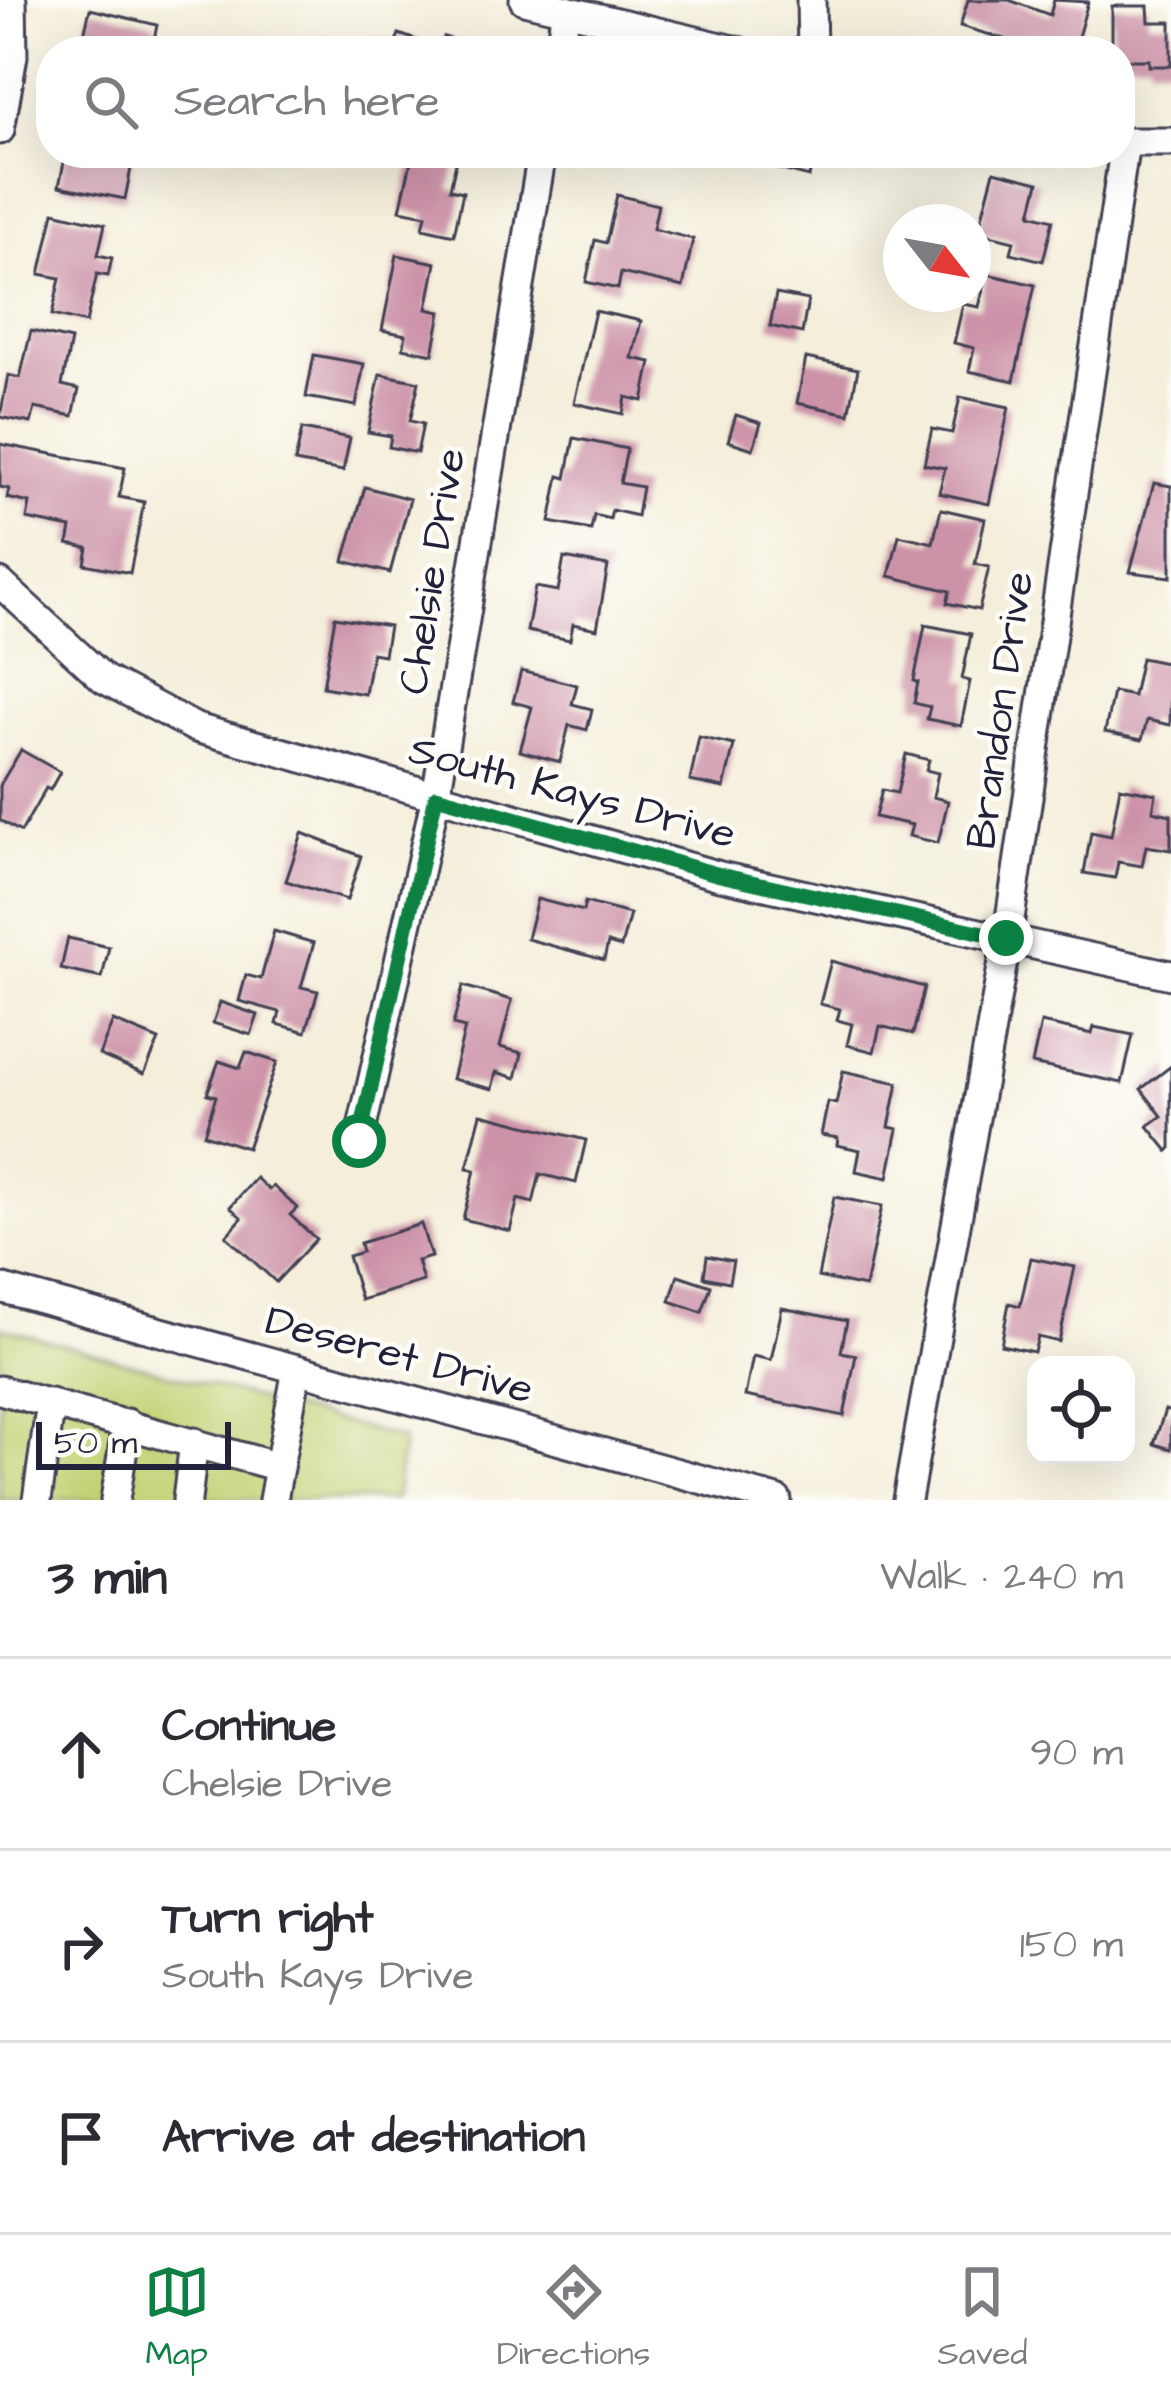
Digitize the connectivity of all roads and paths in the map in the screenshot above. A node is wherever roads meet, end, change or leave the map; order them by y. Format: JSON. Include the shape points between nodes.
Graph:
{"nodes":[{"id":1,"x":12,"y":0,"type":"edge"},
{"id":2,"x":524,"y":0,"type":"edge"},
{"id":3,"x":811,"y":0,"type":"edge"},
{"id":4,"x":566,"y":10,"type":"junction"},
{"id":5,"x":562,"y":36,"type":"edge"},
{"id":6,"x":675,"y":36,"type":"edge"},
{"id":7,"x":812,"y":36,"type":"edge"},
{"id":8,"x":0,"y":130,"type":"edge"},
{"id":9,"x":1135,"y":142,"type":"edge"},
{"id":10,"x":1171,"y":142,"type":"edge"},
{"id":11,"x":540,"y":168,"type":"edge"},
{"id":12,"x":1119,"y":168,"type":"edge"},
{"id":13,"x":4,"y":593,"type":"edge"},
{"id":14,"x":436,"y":796,"type":"junction"},
{"id":15,"x":1006,"y":938,"type":"junction"},
{"id":16,"x":1171,"y":975,"type":"edge"},
{"id":17,"x":359,"y":1141,"type":"dead end"},
{"id":18,"x":0,"y":1288,"type":"edge"},
{"id":19,"x":298,"y":1369,"type":"junction"},
{"id":20,"x":0,"y":1390,"type":"edge"},
{"id":21,"x":52,"y":1403,"type":"junction"},
{"id":22,"x":128,"y":1424,"type":"junction"},
{"id":23,"x":194,"y":1442,"type":"junction"},
{"id":24,"x":279,"y":1467,"type":"junction"},
{"id":25,"x":675,"y":1486,"type":"edge"},
{"id":26,"x":37,"y":1500,"type":"edge"},
{"id":27,"x":115,"y":1500,"type":"edge"},
{"id":28,"x":187,"y":1500,"type":"edge"},
{"id":29,"x":273,"y":1500,"type":"edge"},
{"id":30,"x":777,"y":1500,"type":"edge"},
{"id":31,"x":907,"y":1500,"type":"edge"}],
"edges":[{"from":1,"to":8,"type":"street","via":[[13,56]]},
{"from":2,"to":4,"type":"street"},
{"from":3,"to":7,"type":"street"},
{"from":4,"to":5,"type":"street"},
{"from":4,"to":6,"type":"street"},
{"from":9,"to":10,"type":"street"},
{"from":11,"to":14,"type":"street","name":"Chelsie Drive"},
{"from":12,"to":15,"type":"street","name":"Brandon Drive"},
{"from":13,"to":14,"type":"street","name":"South Kays Drive","via":[[104,679],[196,728]]},
{"from":14,"to":15,"type":"street","name":"South Kays Drive","via":[[720,875]]},
{"from":14,"to":17,"type":"street","name":"Chelsie Drive"},
{"from":15,"to":16,"type":"street","name":"South Kays Drive"},
{"from":15,"to":31,"type":"street","name":"Brandon Drive"},
{"from":18,"to":19,"type":"street","name":"Deseret Drive"},
{"from":19,"to":24,"type":"street"},
{"from":19,"to":25,"type":"street","name":"Deseret Drive"},
{"from":20,"to":21,"type":"street"},
{"from":21,"to":22,"type":"street"},
{"from":21,"to":26,"type":"street"},
{"from":22,"to":23,"type":"street"},
{"from":22,"to":27,"type":"street"},
{"from":23,"to":24,"type":"street"},
{"from":23,"to":28,"type":"street"},
{"from":24,"to":29,"type":"street"},
{"from":25,"to":30,"type":"street","name":"Deseret Drive"}]}
